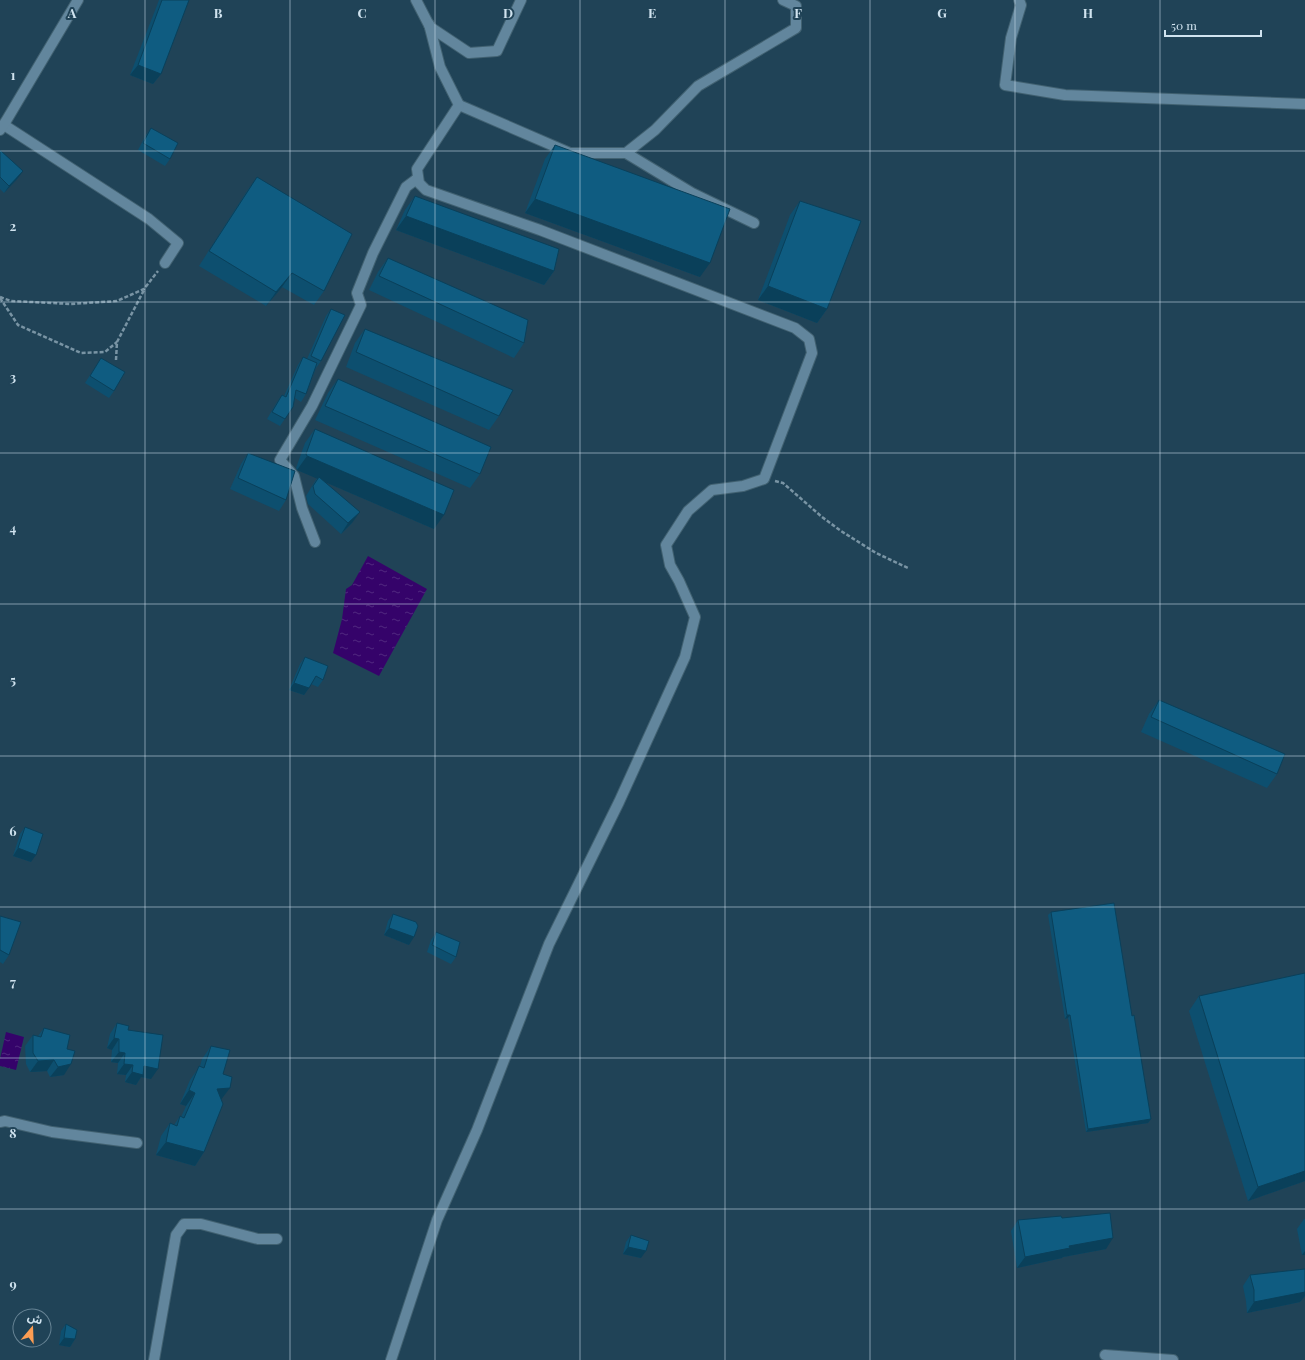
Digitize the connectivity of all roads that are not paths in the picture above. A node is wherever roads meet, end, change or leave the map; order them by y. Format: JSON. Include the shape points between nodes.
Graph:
{"nodes":[{"id":1,"x":78,"y":0,"type":"edge"},
{"id":2,"x":416,"y":0,"type":"edge"},
{"id":3,"x":521,"y":0,"type":"edge"},
{"id":4,"x":783,"y":0,"type":"edge"},
{"id":5,"x":1019,"y":0,"type":"edge"},
{"id":6,"x":429,"y":24,"type":"junction"},
{"id":7,"x":1305,"y":104,"type":"edge"},
{"id":8,"x":459,"y":105,"type":"junction"},
{"id":9,"x":2,"y":127,"type":"edge"},
{"id":10,"x":626,"y":153,"type":"junction"},
{"id":11,"x":418,"y":178,"type":"junction"},
{"id":12,"x":754,"y":223,"type":"dead end"},
{"id":13,"x":165,"y":263,"type":"road end"},
{"id":14,"x":315,"y":542,"type":"dead end"},
{"id":15,"x":0,"y":1122,"type":"edge"},
{"id":16,"x":137,"y":1143,"type":"dead end"},
{"id":17,"x":277,"y":1239,"type":"dead end"},
{"id":18,"x":1104,"y":1355,"type":"dead end"},
{"id":19,"x":154,"y":1360,"type":"edge"},
{"id":20,"x":391,"y":1360,"type":"edge"},
{"id":21,"x":1173,"y":1360,"type":"edge"}],
"edges":[{"from":1,"to":9,"type":"street"},
{"from":2,"to":6,"type":"street"},
{"from":3,"to":6,"type":"street","via":[[497,51],[468,53]]},
{"from":4,"to":10,"type":"street","via":[[796,6],[796,28],[698,86],[655,130]]},
{"from":5,"to":7,"type":"street","via":[[1021,6],[1011,38],[1005,85],[1065,95]]},
{"from":6,"to":8,"type":"street","via":[[440,67]]},
{"from":8,"to":10,"type":"street","via":[[570,153]]},
{"from":8,"to":11,"type":"street","via":[[417,169]]},
{"from":9,"to":13,"type":"street","via":[[149,219],[178,243]]},
{"from":10,"to":12,"type":"street","via":[[692,193]]},
{"from":11,"to":14,"type":"street","via":[[406,187],[373,253],[357,293],[361,305],[312,406],[280,460],[294,476],[302,508]]},
{"from":11,"to":20,"type":"street","via":[[426,190],[540,230],[795,328],[809,338],[812,353],[764,479],[743,486],[712,490],[688,511],[666,545],[670,565],[680,581],[695,617],[685,657],[619,802],[549,944],[477,1130],[438,1220]]},
{"from":15,"to":16,"type":"street","via":[[52,1132]]},
{"from":17,"to":19,"type":"street","via":[[258,1239],[201,1224],[184,1224],[176,1235]]},
{"from":18,"to":21,"type":"street"}]}
